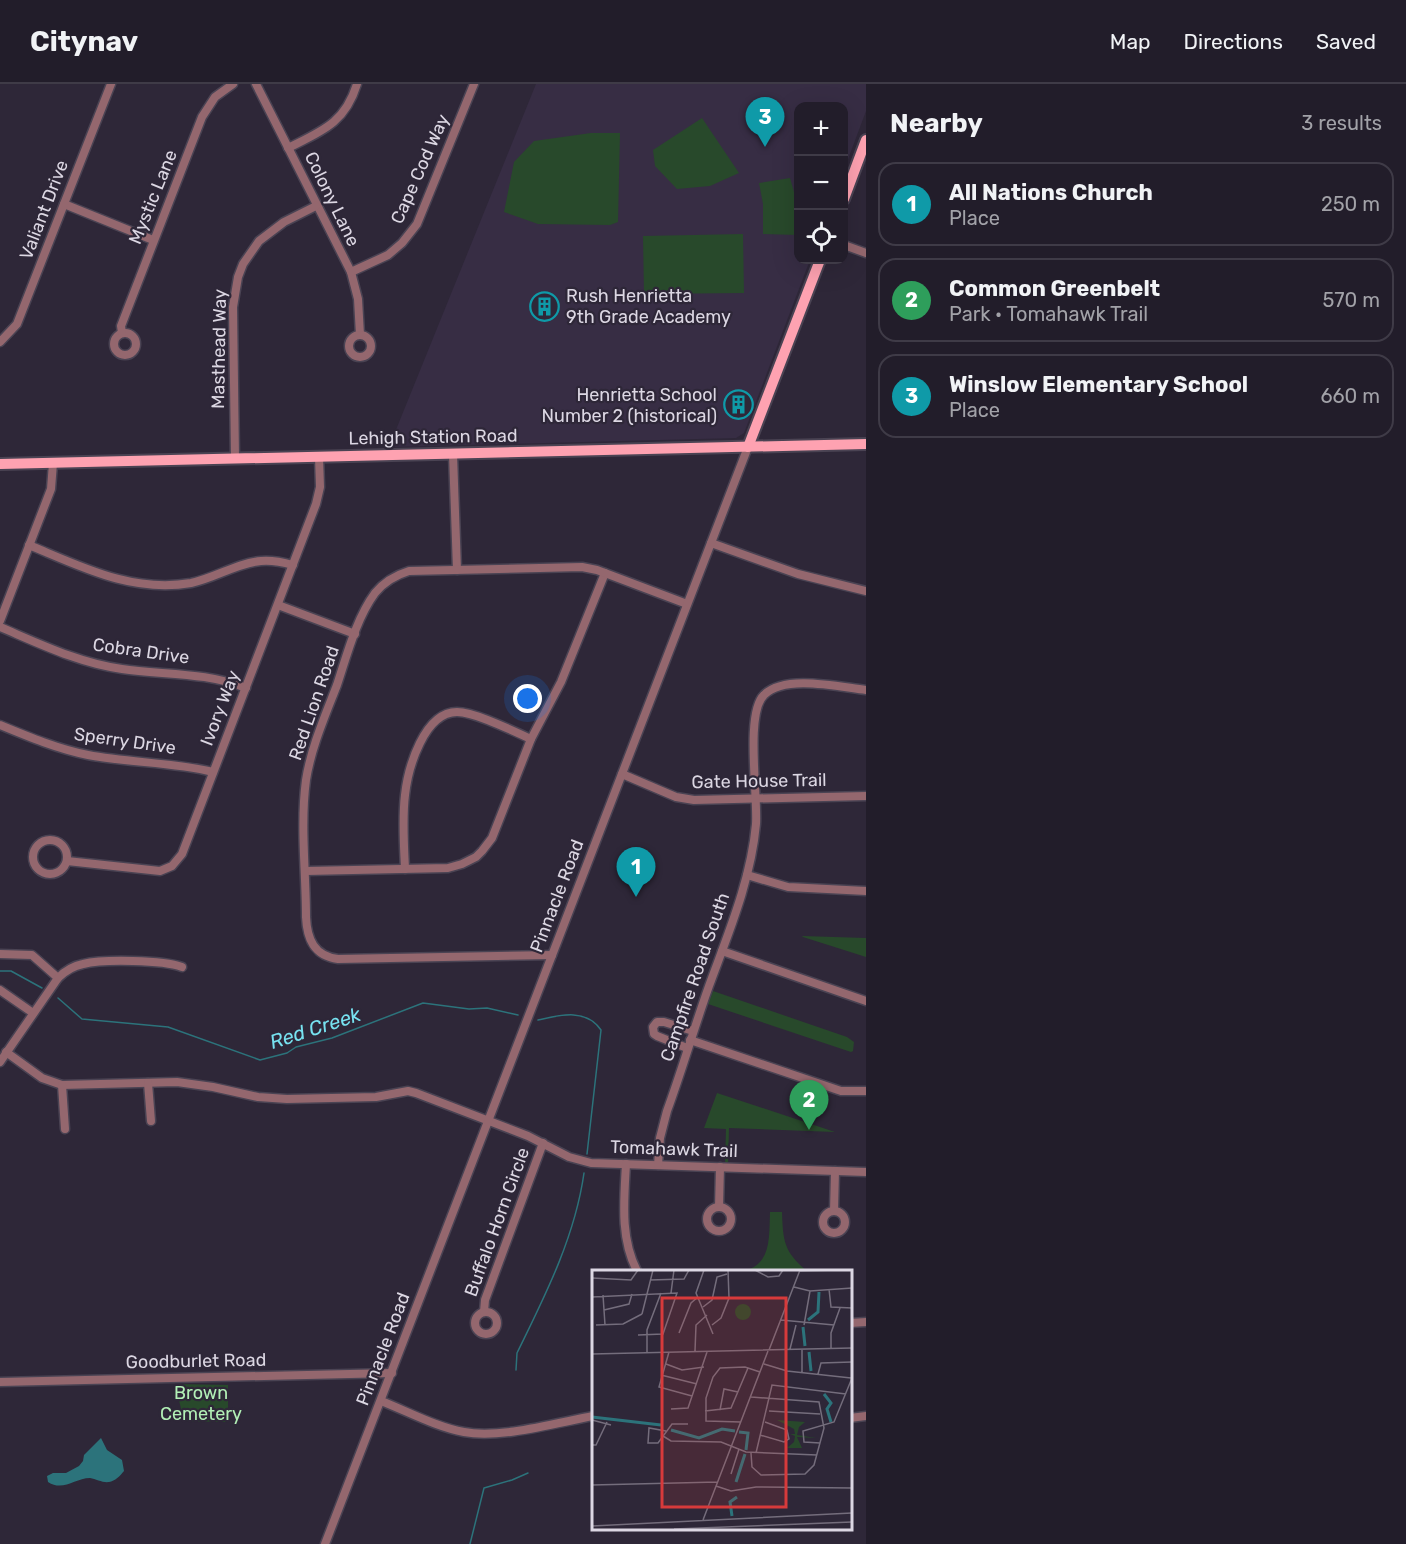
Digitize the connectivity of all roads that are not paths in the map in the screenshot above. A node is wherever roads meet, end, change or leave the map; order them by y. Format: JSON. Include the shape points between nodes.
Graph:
{"nodes":[{"id":1,"x":111,"y":84,"type":"edge"},
{"id":2,"x":233,"y":84,"type":"edge"},
{"id":3,"x":256,"y":84,"type":"edge"},
{"id":4,"x":357,"y":84,"type":"edge"},
{"id":5,"x":474,"y":84,"type":"edge"},
{"id":6,"x":866,"y":140,"type":"edge"},
{"id":7,"x":288,"y":148,"type":"junction"},
{"id":8,"x":848,"y":186,"type":"edge"},
{"id":9,"x":64,"y":204,"type":"junction"},
{"id":10,"x":316,"y":206,"type":"junction"},
{"id":11,"x":153,"y":240,"type":"junction"},
{"id":12,"x":848,"y":247,"type":"edge"},
{"id":13,"x":866,"y":253,"type":"edge"},
{"id":14,"x":818,"y":264,"type":"edge"},
{"id":15,"x":351,"y":272,"type":"junction"},
{"id":16,"x":122,"y":333,"type":"dead end"},
{"id":17,"x":360,"y":335,"type":"dead end"},
{"id":18,"x":0,"y":342,"type":"edge"},
{"id":19,"x":866,"y":444,"type":"edge"},
{"id":20,"x":748,"y":447,"type":"junction"},
{"id":21,"x":453,"y":454,"type":"junction"},
{"id":22,"x":320,"y":457,"type":"junction"},
{"id":23,"x":235,"y":458,"type":"junction"},
{"id":24,"x":53,"y":462,"type":"junction"},
{"id":25,"x":0,"y":464,"type":"edge"},
{"id":26,"x":711,"y":543,"type":"junction"},
{"id":27,"x":29,"y":545,"type":"junction"},
{"id":28,"x":293,"y":565,"type":"junction"},
{"id":29,"x":457,"y":570,"type":"junction"},
{"id":30,"x":604,"y":573,"type":"junction"},
{"id":31,"x":866,"y":591,"type":"edge"},
{"id":32,"x":687,"y":604,"type":"junction"},
{"id":33,"x":278,"y":605,"type":"junction"},
{"id":34,"x":0,"y":621,"type":"edge"},
{"id":35,"x":0,"y":627,"type":"edge"},
{"id":36,"x":355,"y":634,"type":"junction"},
{"id":37,"x":246,"y":688,"type":"junction"},
{"id":38,"x":866,"y":690,"type":"edge"},
{"id":39,"x":0,"y":725,"type":"edge"},
{"id":40,"x":531,"y":738,"type":"junction"},
{"id":41,"x":213,"y":772,"type":"junction"},
{"id":42,"x":622,"y":774,"type":"junction"},
{"id":43,"x":866,"y":796,"type":"edge"},
{"id":44,"x":756,"y":798,"type":"junction"},
{"id":45,"x":67,"y":861,"type":"junction"},
{"id":46,"x":405,"y":869,"type":"junction"},
{"id":47,"x":306,"y":871,"type":"junction"},
{"id":48,"x":747,"y":875,"type":"junction"},
{"id":49,"x":866,"y":891,"type":"edge"},
{"id":50,"x":722,"y":951,"type":"junction"},
{"id":51,"x":0,"y":954,"type":"edge"},
{"id":52,"x":552,"y":954,"type":"junction"},
{"id":53,"x":182,"y":966,"type":"dead end"},
{"id":54,"x":58,"y":978,"type":"junction"},
{"id":55,"x":0,"y":990,"type":"edge"},
{"id":56,"x":866,"y":1001,"type":"edge"},
{"id":57,"x":33,"y":1013,"type":"junction"},
{"id":58,"x":690,"y":1040,"type":"junction"},
{"id":59,"x":6,"y":1052,"type":"junction"},
{"id":60,"x":0,"y":1062,"type":"edge"},
{"id":61,"x":148,"y":1083,"type":"junction"},
{"id":62,"x":62,"y":1085,"type":"junction"},
{"id":63,"x":866,"y":1091,"type":"edge"},
{"id":64,"x":151,"y":1121,"type":"dead end"},
{"id":65,"x":489,"y":1121,"type":"junction"},
{"id":66,"x":65,"y":1129,"type":"dead end"},
{"id":67,"x":543,"y":1143,"type":"junction"},
{"id":68,"x":626,"y":1164,"type":"junction"},
{"id":69,"x":658,"y":1165,"type":"junction"},
{"id":70,"x":720,"y":1167,"type":"junction"},
{"id":71,"x":835,"y":1171,"type":"junction"},
{"id":72,"x":866,"y":1172,"type":"edge"},
{"id":73,"x":719,"y":1207,"type":"dead end"},
{"id":74,"x":834,"y":1211,"type":"dead end"},
{"id":75,"x":637,"y":1270,"type":"edge"},
{"id":76,"x":484,"y":1312,"type":"dead end"},
{"id":77,"x":866,"y":1322,"type":"edge"},
{"id":78,"x":851,"y":1323,"type":"edge"},
{"id":79,"x":392,"y":1373,"type":"junction"},
{"id":80,"x":0,"y":1382,"type":"edge"},
{"id":81,"x":381,"y":1401,"type":"junction"},
{"id":82,"x":592,"y":1416,"type":"edge"},
{"id":83,"x":866,"y":1416,"type":"edge"},
{"id":84,"x":851,"y":1418,"type":"edge"},
{"id":85,"x":325,"y":1544,"type":"edge"}],
"edges":[{"from":1,"to":9,"type":"street","name":"Valiant Drive"},
{"from":2,"to":11,"type":"street","name":"Mystic Lane","via":[[206,110]]},
{"from":3,"to":7,"type":"street","name":"Colony Lane"},
{"from":4,"to":7,"type":"street","via":[[338,119]]},
{"from":5,"to":15,"type":"street","name":"Cape Cod Way","via":[[417,224],[388,255]]},
{"from":6,"to":8,"type":"main road"},
{"from":7,"to":10,"type":"street","name":"Colony Lane"},
{"from":9,"to":11,"type":"street"},
{"from":9,"to":18,"type":"street","name":"Valiant Drive","via":[[17,324]]},
{"from":10,"to":15,"type":"street","name":"Colony Lane"},
{"from":10,"to":23,"type":"street","name":"Masthead Way","via":[[284,222],[259,241],[238,277],[233,307]]},
{"from":11,"to":16,"type":"street","name":"Mystic Lane","via":[[121,326]]},
{"from":12,"to":13,"type":"street"},
{"from":14,"to":20,"type":"main road","name":"Pinnacle Road"},
{"from":15,"to":17,"type":"street","name":"Colony Lane","via":[[358,299]]},
{"from":19,"to":20,"type":"main road","name":"Lehigh Station Road"},
{"from":20,"to":21,"type":"main road","name":"Lehigh Station Road"},
{"from":20,"to":26,"type":"street","name":"Pinnacle Road"},
{"from":21,"to":22,"type":"main road","name":"Lehigh Station Road"},
{"from":21,"to":29,"type":"street"},
{"from":22,"to":23,"type":"main road","name":"Lehigh Station Road"},
{"from":22,"to":28,"type":"street","name":"Ivory Way","via":[[318,497]]},
{"from":23,"to":24,"type":"main road","name":"Lehigh Station Road"},
{"from":24,"to":25,"type":"main road","name":"Lehigh Station Road"},
{"from":24,"to":27,"type":"street","via":[[51,489]]},
{"from":26,"to":31,"type":"street","via":[[798,574]]},
{"from":26,"to":32,"type":"street","name":"Pinnacle Road"},
{"from":27,"to":28,"type":"street","via":[[110,578],[141,585],[191,583],[262,561]]},
{"from":27,"to":34,"type":"street"},
{"from":28,"to":33,"type":"street","name":"Ivory Way"},
{"from":29,"to":30,"type":"street","name":"Red Lion Road","via":[[575,567]]},
{"from":29,"to":36,"type":"street","name":"Red Lion Road","via":[[409,572],[389,580],[368,605]]},
{"from":30,"to":32,"type":"street","name":"Red Lion Road"},
{"from":30,"to":40,"type":"street","via":[[561,682]]},
{"from":32,"to":42,"type":"street","name":"Pinnacle Road"},
{"from":33,"to":36,"type":"street"},
{"from":33,"to":37,"type":"street","name":"Ivory Way"},
{"from":35,"to":37,"type":"street","name":"Cobra Drive","via":[[96,664],[205,676]]},
{"from":36,"to":47,"type":"street","name":"Red Lion Road","via":[[309,765],[304,812]]},
{"from":37,"to":41,"type":"street","name":"Ivory Way"},
{"from":38,"to":44,"type":"street","name":"Campfire Road South","via":[[786,684],[764,695],[757,706],[754,724]]},
{"from":39,"to":41,"type":"street","name":"Sperry Drive","via":[[86,754]]},
{"from":40,"to":46,"type":"street","via":[[495,830],[482,851],[455,867]]},
{"from":40,"to":46,"type":"street","via":[[460,712],[445,714],[432,723],[422,739],[406,786]]},
{"from":41,"to":45,"type":"street","name":"Ivory Way","via":[[182,854],[166,870]]},
{"from":42,"to":44,"type":"street","name":"Gate House Trail","via":[[685,799]]},
{"from":42,"to":52,"type":"street","name":"Pinnacle Road"},
{"from":43,"to":44,"type":"street","name":"Gate House Trail"},
{"from":44,"to":48,"type":"street","name":"Campfire Road South"},
{"from":45,"to":45,"type":"street","via":[[66,850],[58,842],[46,841],[34,852],[34,863],[46,874],[62,870]]},
{"from":46,"to":47,"type":"street"},
{"from":47,"to":52,"type":"street","name":"Red Lion Road","via":[[307,934],[313,947],[327,957]]},
{"from":48,"to":49,"type":"street","via":[[788,887]]},
{"from":48,"to":50,"type":"street","name":"Campfire Road South"},
{"from":50,"to":56,"type":"street"},
{"from":50,"to":58,"type":"street","name":"Campfire Road South"},
{"from":51,"to":54,"type":"street","via":[[32,955]]},
{"from":52,"to":65,"type":"street","name":"Pinnacle Road"},
{"from":53,"to":54,"type":"street","via":[[161,961],[91,962],[69,969]]},
{"from":54,"to":57,"type":"street"},
{"from":55,"to":57,"type":"street"},
{"from":57,"to":59,"type":"street"},
{"from":58,"to":63,"type":"street","via":[[842,1091]]},
{"from":58,"to":69,"type":"street","name":"Campfire Road South","via":[[663,1125]]},
{"from":59,"to":60,"type":"street"},
{"from":59,"to":62,"type":"street","via":[[42,1078]]},
{"from":61,"to":62,"type":"street","name":"Tomahawk Trail"},
{"from":61,"to":64,"type":"street"},
{"from":61,"to":65,"type":"street","name":"Tomahawk Trail","via":[[198,1084],[287,1099],[376,1097],[408,1091]]},
{"from":62,"to":66,"type":"street"},
{"from":65,"to":67,"type":"street","name":"Tomahawk Trail"},
{"from":65,"to":79,"type":"street","name":"Pinnacle Road"},
{"from":67,"to":68,"type":"street","name":"Tomahawk Trail","via":[[584,1162]]},
{"from":67,"to":76,"type":"street","name":"Buffalo Horn Circle","via":[[485,1300]]},
{"from":68,"to":69,"type":"street","name":"Tomahawk Trail"},
{"from":68,"to":75,"type":"street","via":[[625,1235]]},
{"from":69,"to":70,"type":"street","name":"Tomahawk Trail"},
{"from":70,"to":71,"type":"street","name":"Tomahawk Trail"},
{"from":70,"to":73,"type":"street"},
{"from":71,"to":72,"type":"street","name":"Tomahawk Trail"},
{"from":71,"to":74,"type":"street"},
{"from":77,"to":78,"type":"street"},
{"from":79,"to":80,"type":"street","name":"Goodburlet Road"},
{"from":79,"to":81,"type":"street","name":"Pinnacle Road"},
{"from":81,"to":82,"type":"street","via":[[473,1434]]},
{"from":81,"to":85,"type":"street","name":"Pinnacle Road"},
{"from":83,"to":84,"type":"street"}]}
